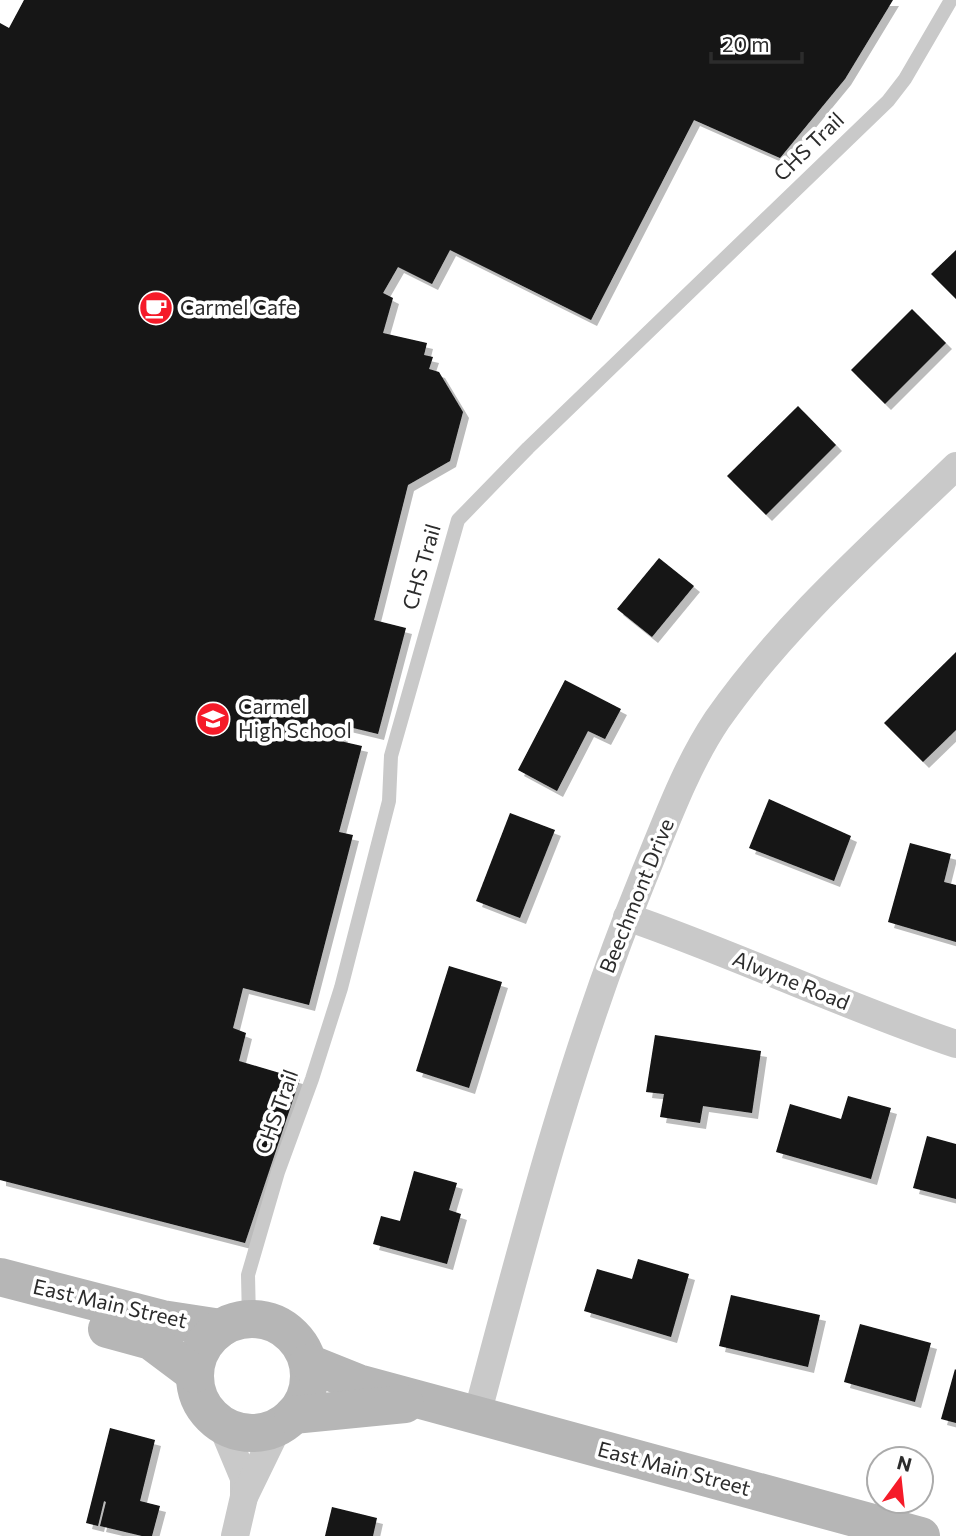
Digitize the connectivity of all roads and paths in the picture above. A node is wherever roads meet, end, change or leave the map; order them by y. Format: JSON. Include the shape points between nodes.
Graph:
{"nodes":[{"id":1,"x":951,"y":0,"type":"edge"},
{"id":2,"x":956,"y":466,"type":"edge"},
{"id":3,"x":627,"y":917,"type":"junction"},
{"id":4,"x":956,"y":1044,"type":"edge"},
{"id":5,"x":0,"y":1277,"type":"edge"},
{"id":6,"x":0,"y":1301,"type":"edge"},
{"id":7,"x":235,"y":1324,"type":"junction"},
{"id":8,"x":308,"y":1363,"type":"junction"},
{"id":9,"x":195,"y":1374,"type":"junction"},
{"id":10,"x":428,"y":1401,"type":"junction"},
{"id":11,"x":477,"y":1415,"type":"junction"},
{"id":12,"x":286,"y":1420,"type":"junction"},
{"id":13,"x":221,"y":1423,"type":"junction"},
{"id":14,"x":244,"y":1497,"type":"junction"},
{"id":15,"x":234,"y":1536,"type":"edge"},
{"id":16,"x":921,"y":1536,"type":"edge"}],
"edges":[{"from":1,"to":7,"type":"lane","name":"CHS Trail","via":[[888,101],[458,520],[391,756],[389,801],[341,988],[278,1171]]},
{"from":2,"to":3,"type":"street","name":"Beechmont Drive","via":[[826,591],[757,667],[716,723],[679,792]]},
{"from":3,"to":4,"type":"street","name":"Alwyne Road"},
{"from":3,"to":11,"type":"street","name":"Beechmont Drive","via":[[566,1093]]},
{"from":5,"to":7,"type":"main road","name":"East Main Street","via":[[162,1320]]},
{"from":6,"to":9,"type":"main road","name":"East Main Street","via":[[150,1341]]},
{"from":7,"to":8,"type":"main road","via":[[258,1319],[276,1324],[292,1334]]},
{"from":7,"to":9,"type":"main road","via":[[208,1340]]},
{"from":8,"to":10,"type":"main road","name":"East Main Street","via":[[358,1383]]},
{"from":8,"to":12,"type":"main road","via":[[309,1386],[302,1404]]},
{"from":9,"to":13,"type":"main road","via":[[207,1411]]},
{"from":10,"to":11,"type":"main road","name":"East Main Street"},
{"from":10,"to":12,"type":"main road","name":"East Main Street"},
{"from":11,"to":16,"type":"main road","name":"East Main Street"},
{"from":12,"to":13,"type":"main road","via":[[257,1433]]},
{"from":12,"to":14,"type":"street"},
{"from":13,"to":14,"type":"street","via":[[244,1478]]},
{"from":14,"to":15,"type":"street"}]}
